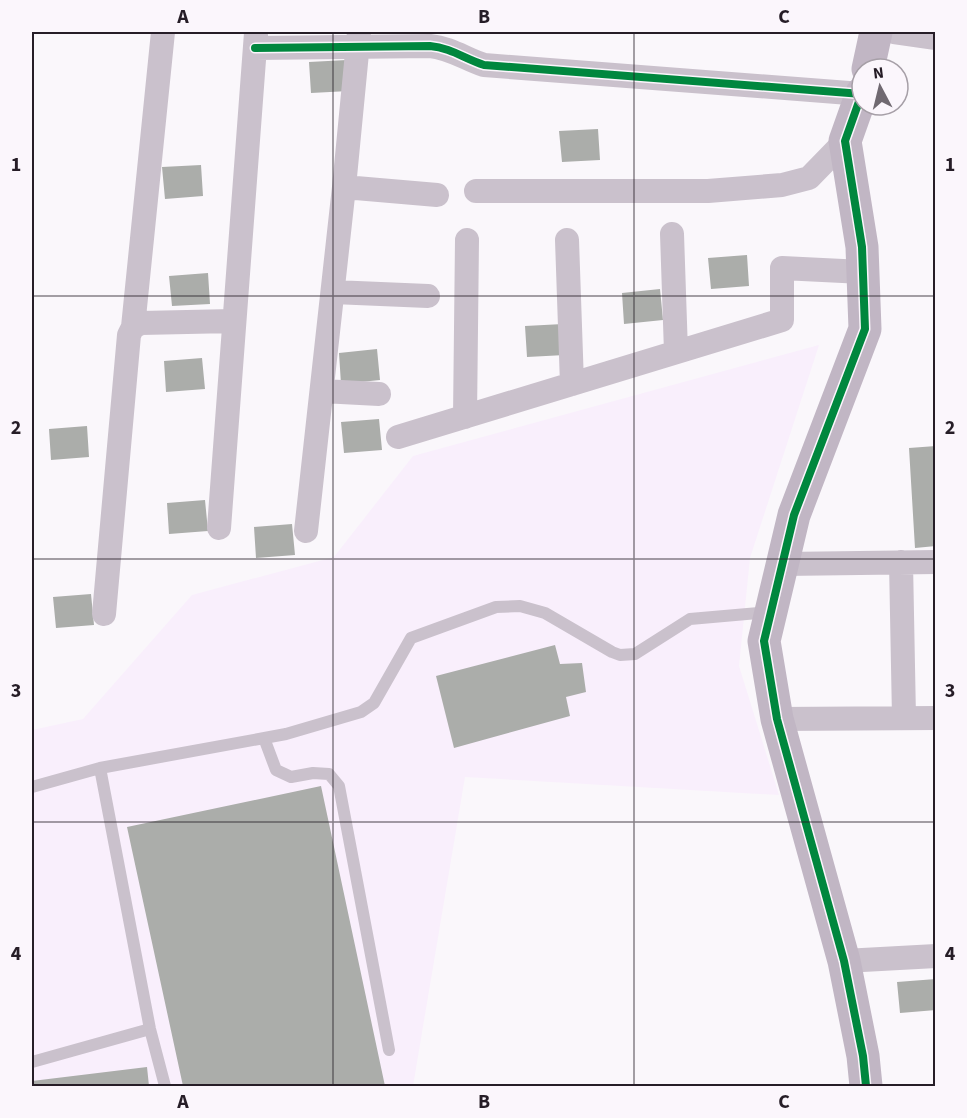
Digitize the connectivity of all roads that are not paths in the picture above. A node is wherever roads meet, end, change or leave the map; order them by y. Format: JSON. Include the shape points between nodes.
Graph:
{"nodes":[{"id":1,"x":163,"y":32,"type":"edge"},
{"id":2,"x":876,"y":32,"type":"edge"},
{"id":3,"x":894,"y":32,"type":"edge"},
{"id":4,"x":936,"y":38,"type":"edge"},
{"id":5,"x":358,"y":39,"type":"edge"},
{"id":6,"x":255,"y":40,"type":"edge"},
{"id":7,"x":871,"y":57,"type":"edge"},
{"id":8,"x":850,"y":92,"type":"edge"},
{"id":9,"x":854,"y":117,"type":"edge"},
{"id":10,"x":845,"y":141,"type":"junction"},
{"id":11,"x":344,"y":187,"type":"junction"},
{"id":12,"x":476,"y":191,"type":"dead end"},
{"id":13,"x":437,"y":195,"type":"dead end"},
{"id":14,"x":672,"y":234,"type":"dead end"},
{"id":15,"x":466,"y":240,"type":"dead end"},
{"id":16,"x":567,"y":240,"type":"dead end"},
{"id":17,"x":863,"y":272,"type":"junction"},
{"id":18,"x":333,"y":292,"type":"junction"},
{"id":19,"x":428,"y":296,"type":"dead end"},
{"id":20,"x":233,"y":321,"type":"junction"},
{"id":21,"x":133,"y":327,"type":"junction"},
{"id":22,"x":676,"y":352,"type":"junction"},
{"id":23,"x":572,"y":384,"type":"junction"},
{"id":24,"x":322,"y":391,"type":"junction"},
{"id":25,"x":379,"y":394,"type":"dead end"},
{"id":26,"x":465,"y":417,"type":"junction"},
{"id":27,"x":398,"y":437,"type":"dead end"},
{"id":28,"x":219,"y":528,"type":"dead end"},
{"id":29,"x":306,"y":531,"type":"dead end"},
{"id":30,"x":901,"y":562,"type":"junction"},
{"id":31,"x":936,"y":562,"type":"edge"},
{"id":32,"x":783,"y":564,"type":"junction"},
{"id":33,"x":771,"y":612,"type":"junction"},
{"id":34,"x":104,"y":614,"type":"dead end"},
{"id":35,"x":904,"y":718,"type":"junction"},
{"id":36,"x":936,"y":718,"type":"edge"},
{"id":37,"x":777,"y":719,"type":"junction"},
{"id":38,"x":264,"y":738,"type":"junction"},
{"id":39,"x":100,"y":768,"type":"junction"},
{"id":40,"x":32,"y":787,"type":"edge"},
{"id":41,"x":936,"y":956,"type":"edge"},
{"id":42,"x":844,"y":962,"type":"junction"},
{"id":43,"x":150,"y":1029,"type":"junction"},
{"id":44,"x":389,"y":1050,"type":"dead end"},
{"id":45,"x":32,"y":1062,"type":"edge"},
{"id":46,"x":165,"y":1086,"type":"edge"},
{"id":47,"x":866,"y":1086,"type":"edge"}],
"edges":[{"from":1,"to":21,"type":"street"},
{"from":2,"to":7,"type":"street"},
{"from":3,"to":4,"type":"street"},
{"from":5,"to":6,"type":"street"},
{"from":5,"to":8,"type":"street","via":[[443,47],[484,65]]},
{"from":5,"to":11,"type":"street"},
{"from":6,"to":20,"type":"street"},
{"from":9,"to":10,"type":"street"},
{"from":10,"to":12,"type":"street","via":[[809,178],[782,185],[708,190]]},
{"from":10,"to":17,"type":"street"},
{"from":11,"to":13,"type":"street"},
{"from":11,"to":18,"type":"street"},
{"from":14,"to":22,"type":"street"},
{"from":15,"to":26,"type":"street"},
{"from":16,"to":23,"type":"street"},
{"from":17,"to":22,"type":"street","via":[[782,268],[782,320]]},
{"from":17,"to":32,"type":"street","via":[[865,329],[794,515]]},
{"from":18,"to":19,"type":"street"},
{"from":18,"to":24,"type":"street"},
{"from":20,"to":21,"type":"street","via":[[141,323]]},
{"from":20,"to":28,"type":"street"},
{"from":21,"to":34,"type":"street","via":[[129,335]]},
{"from":22,"to":23,"type":"street"},
{"from":23,"to":26,"type":"street"},
{"from":24,"to":25,"type":"street"},
{"from":24,"to":29,"type":"street"},
{"from":26,"to":27,"type":"street"},
{"from":30,"to":31,"type":"street"},
{"from":30,"to":32,"type":"street"},
{"from":30,"to":35,"type":"street"},
{"from":32,"to":33,"type":"street"},
{"from":33,"to":37,"type":"street","via":[[764,641]]},
{"from":33,"to":38,"type":"lane","via":[[690,619],[628,656],[612,652],[545,613],[520,606],[496,607],[411,638],[378,698],[361,712]]},
{"from":35,"to":36,"type":"street"},
{"from":35,"to":37,"type":"street"},
{"from":37,"to":42,"type":"street"},
{"from":38,"to":39,"type":"lane"},
{"from":38,"to":44,"type":"lane","via":[[276,770],[291,777],[329,774],[339,786]]},
{"from":39,"to":40,"type":"lane"},
{"from":39,"to":43,"type":"lane"},
{"from":41,"to":42,"type":"street"},
{"from":42,"to":47,"type":"street"},
{"from":43,"to":45,"type":"lane"},
{"from":43,"to":46,"type":"lane"}]}
